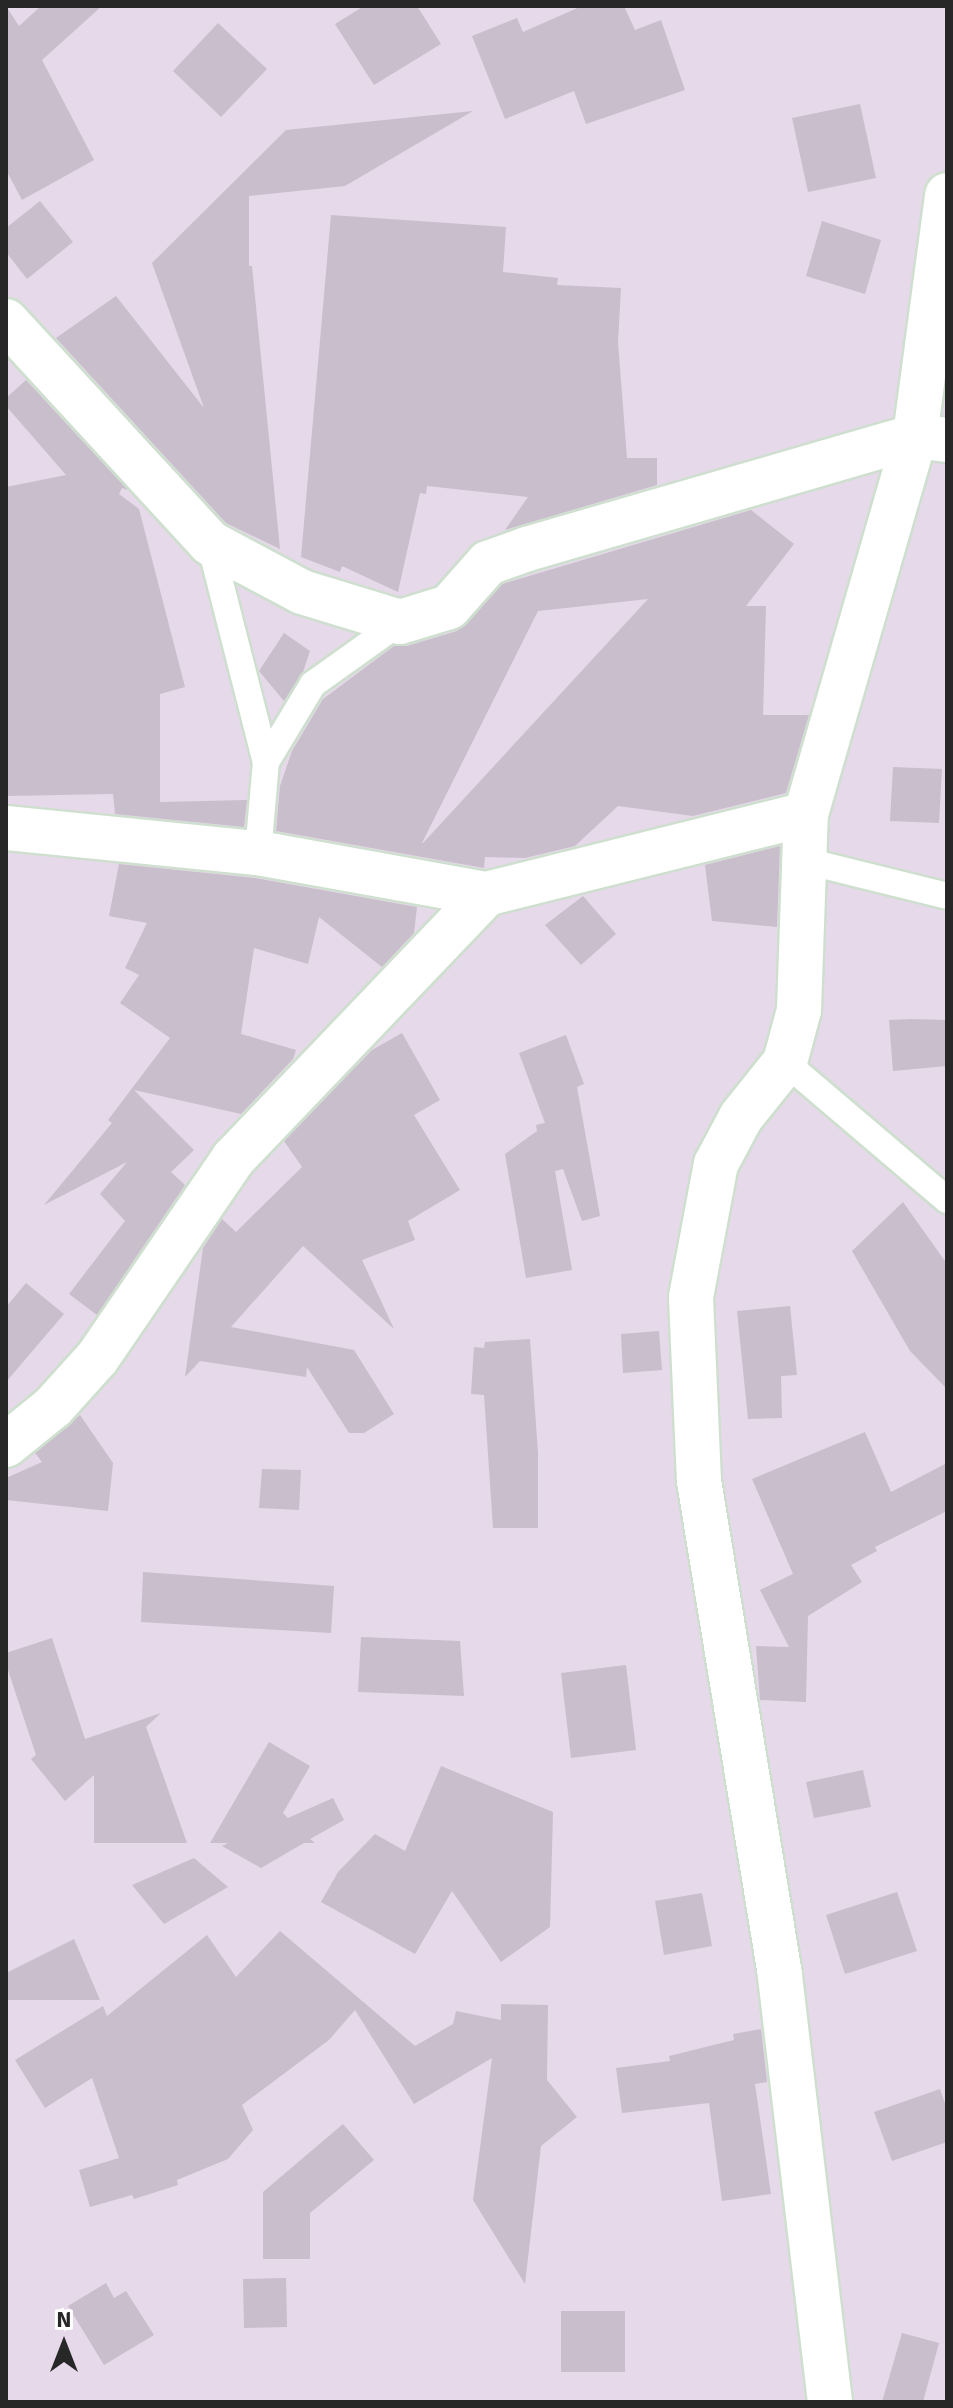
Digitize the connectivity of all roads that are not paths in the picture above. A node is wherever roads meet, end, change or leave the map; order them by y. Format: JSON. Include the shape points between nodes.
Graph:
{"nodes":[{"id":1,"x":947,"y":195,"type":"edge"},
{"id":2,"x":6,"y":321,"type":"edge"},
{"id":3,"x":931,"y":438,"type":"edge"},
{"id":4,"x":210,"y":543,"type":"junction"},
{"id":5,"x":400,"y":622,"type":"junction"},
{"id":6,"x":266,"y":762,"type":"junction"},
{"id":7,"x":806,"y":814,"type":"junction"},
{"id":8,"x":6,"y":828,"type":"edge"},
{"id":9,"x":258,"y":853,"type":"junction"},
{"id":10,"x":806,"y":861,"type":"junction"},
{"id":11,"x":486,"y":894,"type":"junction"},
{"id":12,"x":947,"y":896,"type":"edge"},
{"id":13,"x":785,"y":1062,"type":"junction"},
{"id":14,"x":947,"y":1200,"type":"edge"},
{"id":15,"x":6,"y":1445,"type":"edge"},
{"id":16,"x":830,"y":2402,"type":"edge"}],
"edges":[{"from":1,"to":3,"type":"street"},
{"from":2,"to":4,"type":"street"},
{"from":3,"to":5,"type":"street","via":[[488,563],[449,607]]},
{"from":3,"to":7,"type":"street"},
{"from":4,"to":5,"type":"street","via":[[302,592]]},
{"from":4,"to":6,"type":"lane"},
{"from":5,"to":6,"type":"lane","via":[[313,684]]},
{"from":6,"to":9,"type":"lane"},
{"from":7,"to":10,"type":"street"},
{"from":7,"to":11,"type":"street"},
{"from":8,"to":9,"type":"street"},
{"from":9,"to":11,"type":"street"},
{"from":10,"to":12,"type":"lane"},
{"from":10,"to":13,"type":"street","via":[[799,1010]]},
{"from":11,"to":15,"type":"street","via":[[233,1159],[98,1357],[53,1407]]},
{"from":13,"to":14,"type":"lane"},
{"from":13,"to":16,"type":"street","via":[[741,1117],[716,1164],[691,1297],[699,1481],[780,1975]]}]}
